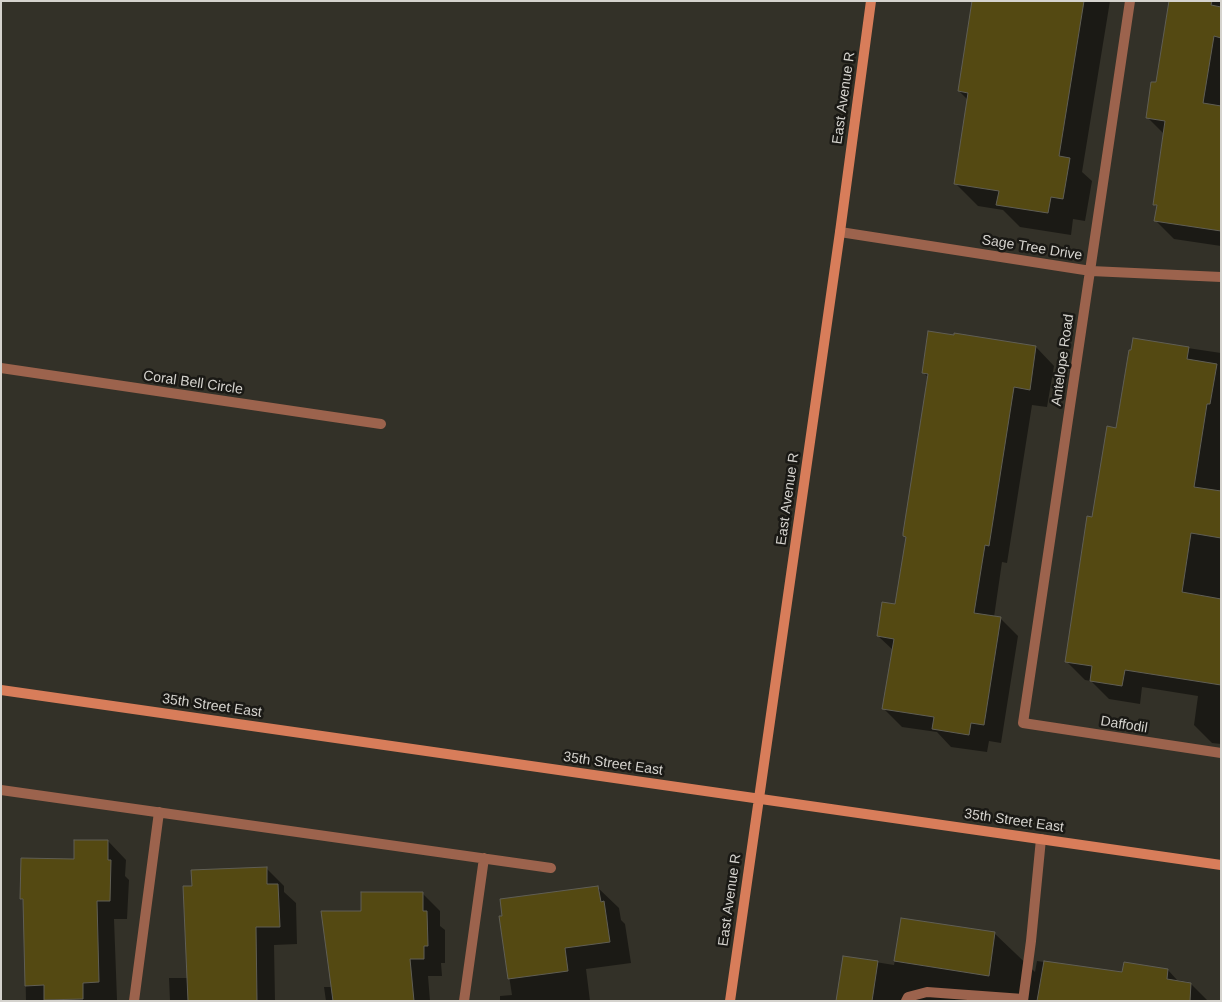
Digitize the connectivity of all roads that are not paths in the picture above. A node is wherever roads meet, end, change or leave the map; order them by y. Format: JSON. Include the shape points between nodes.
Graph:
{"nodes":[{"id":1,"x":871,"y":1,"type":"edge"},
{"id":2,"x":1130,"y":1,"type":"edge"},
{"id":3,"x":840,"y":232,"type":"junction"},
{"id":4,"x":1090,"y":271,"type":"junction"},
{"id":5,"x":1221,"y":277,"type":"edge"},
{"id":6,"x":1,"y":368,"type":"edge"},
{"id":7,"x":382,"y":424,"type":"dead end"},
{"id":8,"x":1,"y":690,"type":"edge"},
{"id":9,"x":1024,"y":724,"type":"joint"},
{"id":10,"x":1221,"y":753,"type":"edge"},
{"id":11,"x":1,"y":790,"type":"edge"},
{"id":12,"x":759,"y":798,"type":"junction"},
{"id":13,"x":160,"y":812,"type":"junction"},
{"id":14,"x":1041,"y":839,"type":"junction"},
{"id":15,"x":484,"y":858,"type":"junction"},
{"id":16,"x":1221,"y":865,"type":"edge"},
{"id":17,"x":551,"y":868,"type":"dead end"},
{"id":18,"x":1023,"y":1000,"type":"edge"},
{"id":19,"x":134,"y":1001,"type":"edge"},
{"id":20,"x":464,"y":1001,"type":"edge"},
{"id":21,"x":730,"y":1001,"type":"edge"},
{"id":22,"x":906,"y":1001,"type":"edge"}],
"edges":[{"from":1,"to":3,"type":"street","name":"East Avenue R"},
{"from":2,"to":4,"type":"street","name":"Antelope Road"},
{"from":3,"to":4,"type":"street","name":"Sage Tree Drive"},
{"from":3,"to":12,"type":"street","name":"East Avenue R"},
{"from":4,"to":5,"type":"street","name":"Sage Tree Drive"},
{"from":4,"to":9,"type":"street","name":"Antelope Road"},
{"from":6,"to":7,"type":"street","name":"Coral Bell Circle"},
{"from":8,"to":12,"type":"street","name":"35th Street East"},
{"from":9,"to":10,"type":"street","name":"Daffodil"},
{"from":11,"to":13,"type":"street"},
{"from":12,"to":14,"type":"street","name":"35th Street East"},
{"from":12,"to":21,"type":"street","name":"East Avenue R"},
{"from":13,"to":15,"type":"street"},
{"from":13,"to":19,"type":"street"},
{"from":14,"to":16,"type":"street","name":"35th Street East"},
{"from":14,"to":18,"type":"street"},
{"from":15,"to":17,"type":"street"},
{"from":15,"to":20,"type":"street"},
{"from":18,"to":22,"type":"street","via":[[927,992],[908,997]]}]}
